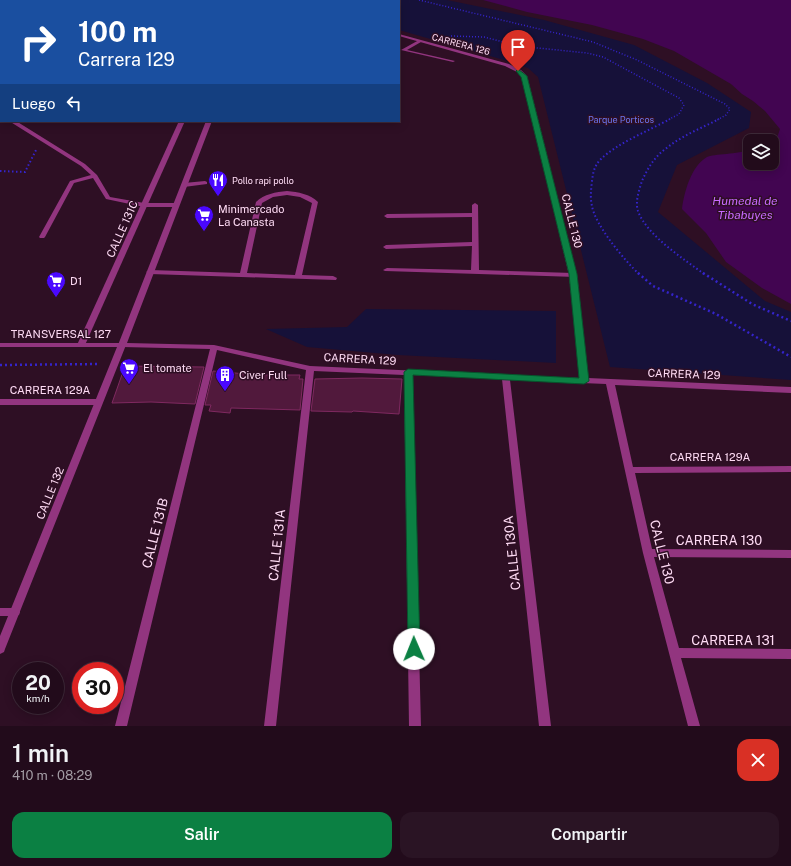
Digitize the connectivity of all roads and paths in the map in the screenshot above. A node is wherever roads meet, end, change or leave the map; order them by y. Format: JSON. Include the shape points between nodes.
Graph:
{"nodes":[{"id":1,"x":419,"y":0,"type":"edge"},
{"id":2,"x":400,"y":35,"type":"edge"},
{"id":3,"x":445,"y":36,"type":"dead end"},
{"id":4,"x":419,"y":41,"type":"junction"},
{"id":5,"x":454,"y":61,"type":"dead end"},
{"id":6,"x":518,"y":71,"type":"joint"},
{"id":7,"x":14,"y":122,"type":"edge"},
{"id":8,"x":182,"y":122,"type":"edge"},
{"id":9,"x":208,"y":122,"type":"edge"},
{"id":10,"x":41,"y":139,"type":"junction"},
{"id":11,"x":0,"y":171,"type":"edge"},
{"id":12,"x":95,"y":176,"type":"junction"},
{"id":13,"x":205,"y":183,"type":"dead end"},
{"id":14,"x":184,"y":185,"type":"junction"},
{"id":15,"x":144,"y":205,"type":"junction"},
{"id":16,"x":176,"y":205,"type":"junction"},
{"id":17,"x":475,"y":205,"type":"dead end"},
{"id":18,"x":475,"y":215,"type":"junction"},
{"id":19,"x":387,"y":216,"type":"dead end"},
{"id":20,"x":42,"y":237,"type":"dead end"},
{"id":21,"x":475,"y":244,"type":"junction"},
{"id":22,"x":386,"y":247,"type":"dead end"},
{"id":23,"x":387,"y":270,"type":"dead end"},
{"id":24,"x":150,"y":272,"type":"junction"},
{"id":25,"x":475,"y":272,"type":"junction"},
{"id":26,"x":573,"y":274,"type":"junction"},
{"id":27,"x":243,"y":275,"type":"junction"},
{"id":28,"x":298,"y":276,"type":"junction"},
{"id":29,"x":333,"y":278,"type":"dead end"},
{"id":30,"x":791,"y":321,"type":"edge"},
{"id":31,"x":0,"y":345,"type":"edge"},
{"id":32,"x":81,"y":345,"type":"junction"},
{"id":33,"x":122,"y":345,"type":"junction"},
{"id":34,"x":214,"y":347,"type":"junction"},
{"id":35,"x":791,"y":357,"type":"edge"},
{"id":36,"x":115,"y":364,"type":"junction"},
{"id":37,"x":0,"y":365,"type":"edge"},
{"id":38,"x":310,"y":368,"type":"junction"},
{"id":39,"x":408,"y":372,"type":"junction"},
{"id":40,"x":506,"y":377,"type":"junction"},
{"id":41,"x":584,"y":381,"type":"junction"},
{"id":42,"x":610,"y":382,"type":"junction"},
{"id":43,"x":791,"y":390,"type":"edge"},
{"id":44,"x":0,"y":402,"type":"edge"},
{"id":45,"x":99,"y":402,"type":"junction"},
{"id":46,"x":791,"y":469,"type":"edge"},
{"id":47,"x":630,"y":470,"type":"junction"},
{"id":48,"x":648,"y":553,"type":"junction"},
{"id":49,"x":791,"y":554,"type":"edge"},
{"id":50,"x":0,"y":612,"type":"edge"},
{"id":51,"x":15,"y":612,"type":"junction"},
{"id":52,"x":0,"y":649,"type":"edge"},
{"id":53,"x":674,"y":653,"type":"junction"},
{"id":54,"x":791,"y":654,"type":"edge"},
{"id":55,"x":121,"y":726,"type":"edge"},
{"id":56,"x":270,"y":726,"type":"edge"},
{"id":57,"x":415,"y":726,"type":"edge"},
{"id":58,"x":545,"y":726,"type":"edge"},
{"id":59,"x":694,"y":726,"type":"edge"}],
"edges":[{"from":1,"to":30,"type":"path","via":[[593,42],[637,60],[725,104],[730,109],[726,115],[673,143],[653,160],[640,184],[638,211],[646,225],[670,249],[752,304]]},
{"from":2,"to":4,"type":"street","name":"CARRERA 126"},
{"from":3,"to":35,"type":"path","via":[[484,37],[518,46],[587,52],[603,57],[679,98],[684,105],[680,114],[600,160],[593,171],[591,194],[596,217],[642,278],[716,314]]},
{"from":4,"to":5,"type":"street","via":[[404,50]]},
{"from":4,"to":6,"type":"street","name":"CARRERA 126","via":[[507,65]]},
{"from":6,"to":26,"type":"street","name":"CALLE 130","via":[[524,76]]},
{"from":7,"to":10,"type":"street"},
{"from":8,"to":15,"type":"street","name":"CALLE 131C"},
{"from":9,"to":14,"type":"street"},
{"from":10,"to":11,"type":"path","via":[[25,172]]},
{"from":10,"to":12,"type":"street","via":[[83,165]]},
{"from":12,"to":15,"type":"street","via":[[108,198]]},
{"from":12,"to":20,"type":"street","via":[[72,182]]},
{"from":13,"to":14,"type":"street"},
{"from":14,"to":16,"type":"street"},
{"from":15,"to":16,"type":"street"},
{"from":15,"to":32,"type":"street","name":"CALLE 131C"},
{"from":16,"to":24,"type":"street"},
{"from":17,"to":18,"type":"street"},
{"from":18,"to":19,"type":"street"},
{"from":18,"to":21,"type":"street"},
{"from":21,"to":22,"type":"street"},
{"from":21,"to":25,"type":"street"},
{"from":23,"to":25,"type":"street"},
{"from":24,"to":27,"type":"street"},
{"from":24,"to":33,"type":"street"},
{"from":25,"to":26,"type":"street"},
{"from":26,"to":41,"type":"street","name":"CALLE 130"},
{"from":27,"to":28,"type":"street"},
{"from":27,"to":28,"type":"street","via":[[259,202],[276,194],[297,194],[310,197],[315,202]]},
{"from":28,"to":29,"type":"street"},
{"from":31,"to":32,"type":"street","name":"TRANSVERSAL 127"},
{"from":32,"to":33,"type":"street","name":"TRANSVERSAL 127"},
{"from":33,"to":34,"type":"street","name":"CARRERA 129"},
{"from":33,"to":36,"type":"street","name":"CALLE 132"},
{"from":34,"to":38,"type":"street","name":"CARRERA 129"},
{"from":34,"to":55,"type":"street","name":"CALLE 131B"},
{"from":36,"to":37,"type":"path"},
{"from":36,"to":45,"type":"street","name":"CALLE 132"},
{"from":38,"to":39,"type":"street","name":"CARRERA 129"},
{"from":38,"to":56,"type":"street","name":"CALLE 131A"},
{"from":39,"to":40,"type":"street","name":"CARRERA 129"},
{"from":39,"to":57,"type":"street"},
{"from":40,"to":41,"type":"street","name":"CARRERA 129"},
{"from":40,"to":58,"type":"street","name":"CALLE 130A"},
{"from":41,"to":42,"type":"street","name":"CARRERA 129"},
{"from":42,"to":43,"type":"street","name":"CARRERA 129"},
{"from":42,"to":47,"type":"street","name":"CALLE 130"},
{"from":44,"to":45,"type":"street","name":"CARRERA 129A"},
{"from":45,"to":51,"type":"street","name":"CALLE 132"},
{"from":46,"to":47,"type":"street","name":"CARRERA 129A"},
{"from":47,"to":48,"type":"street","name":"CALLE 130"},
{"from":48,"to":49,"type":"street","name":"CARRERA 130"},
{"from":48,"to":53,"type":"street","name":"CALLE 130"},
{"from":50,"to":51,"type":"street"},
{"from":51,"to":52,"type":"street","name":"CALLE 132"},
{"from":53,"to":54,"type":"street","name":"CARRERA 131"},
{"from":53,"to":59,"type":"street","name":"CALLE 130"}]}
